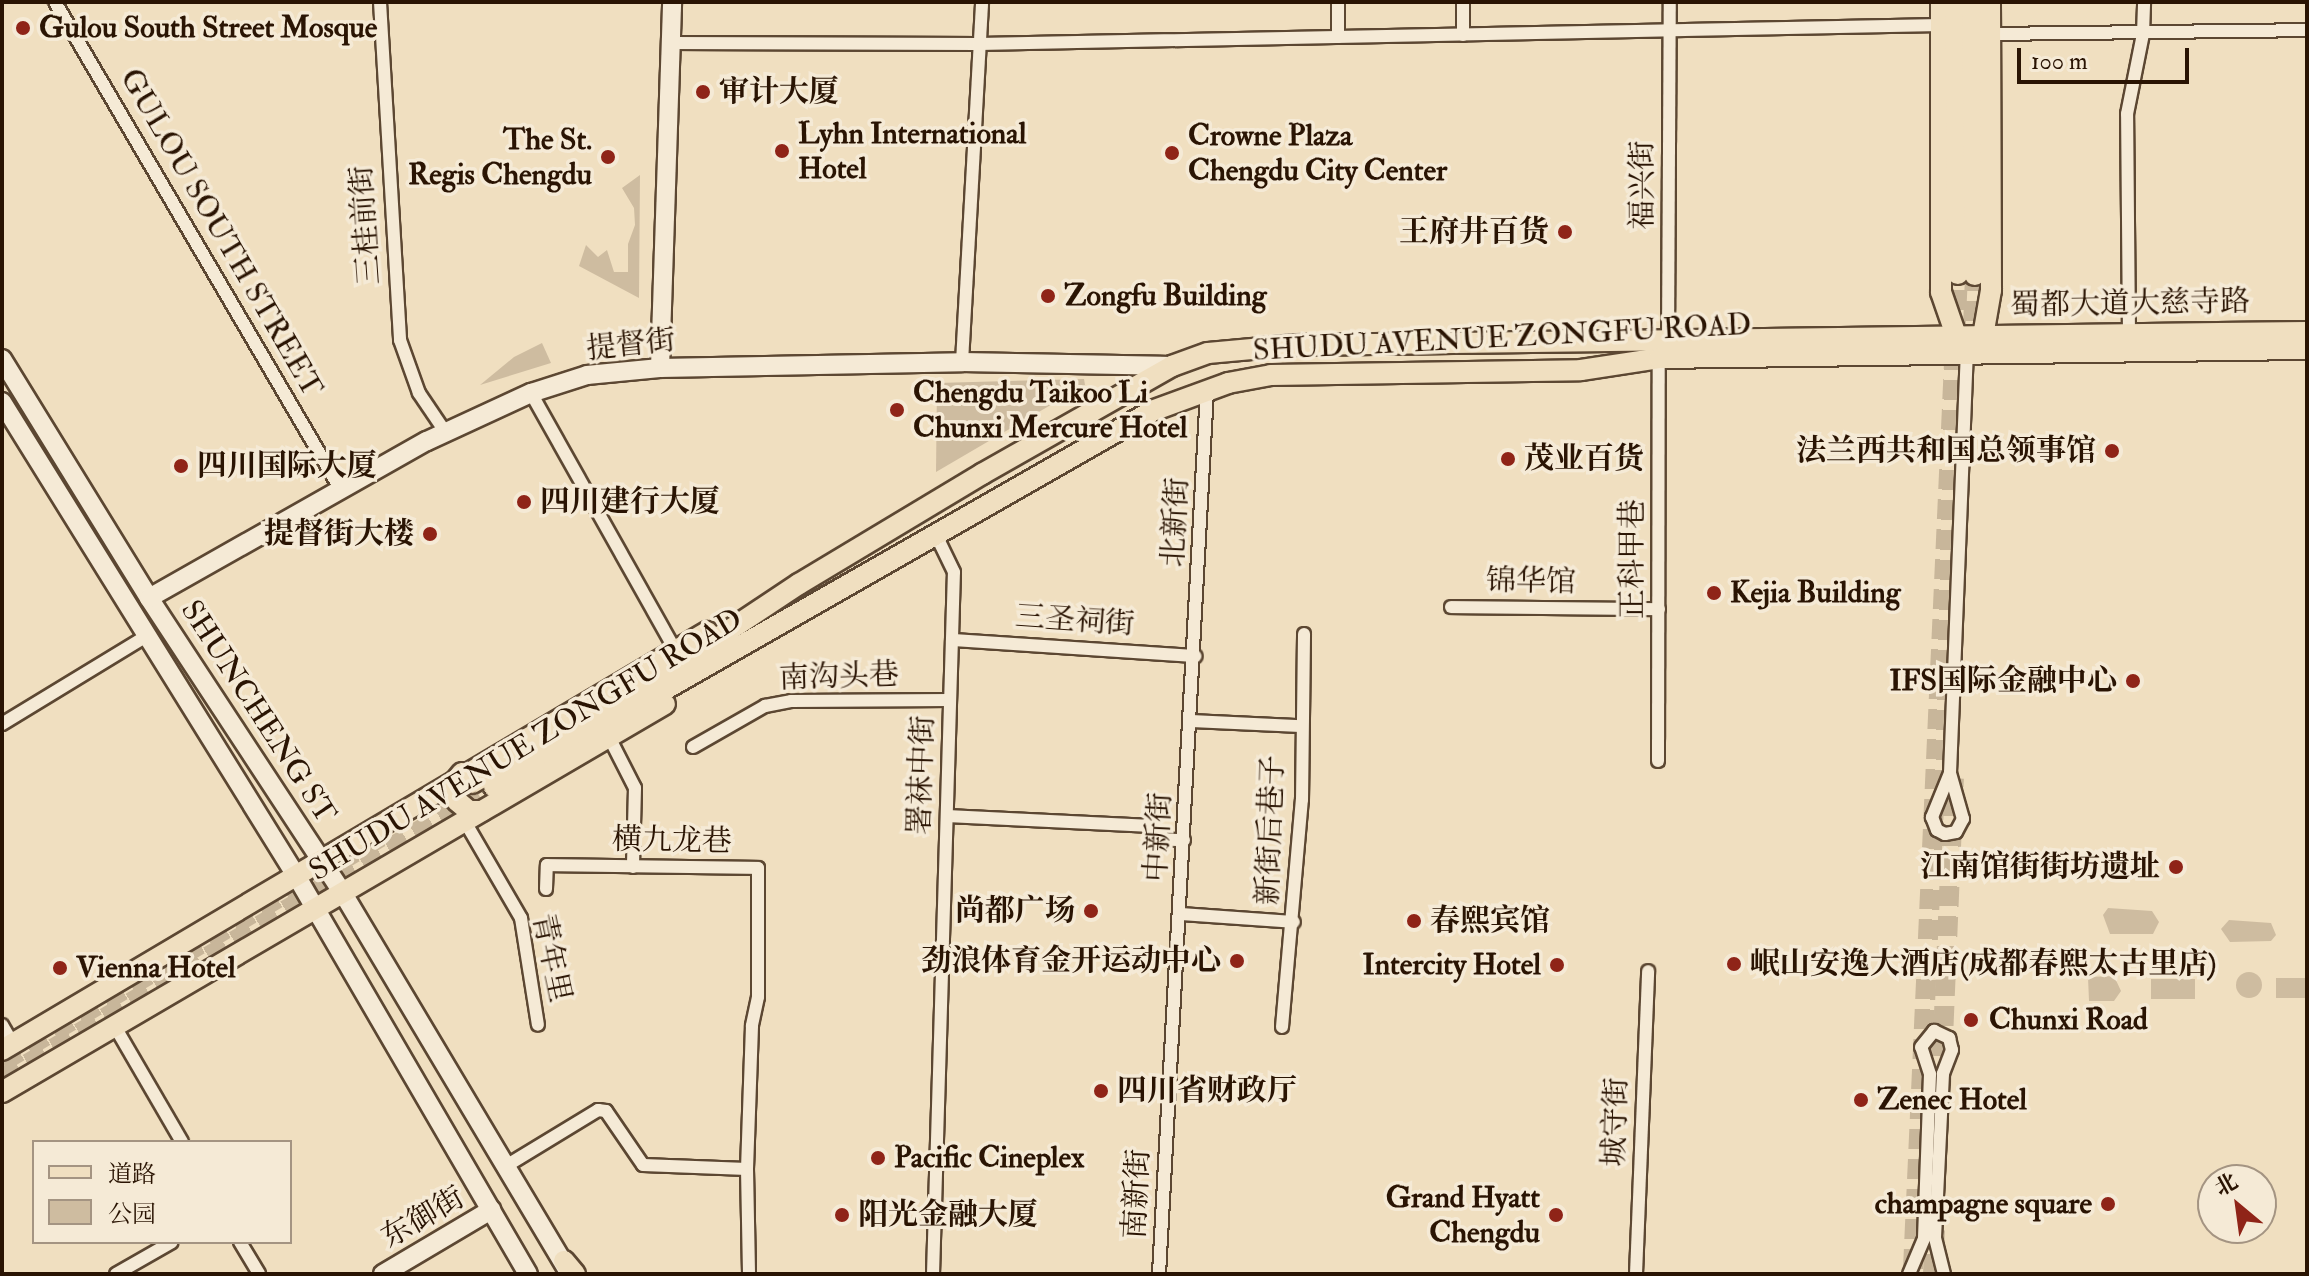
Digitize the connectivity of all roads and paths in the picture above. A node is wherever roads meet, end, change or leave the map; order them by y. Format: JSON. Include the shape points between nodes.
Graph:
{"nodes":[{"id":1,"x":55,"y":2,"type":"edge"},
{"id":2,"x":380,"y":2,"type":"edge"},
{"id":3,"x":672,"y":2,"type":"edge"},
{"id":4,"x":982,"y":2,"type":"edge"},
{"id":5,"x":1338,"y":2,"type":"edge"},
{"id":6,"x":1463,"y":2,"type":"edge"},
{"id":7,"x":1670,"y":2,"type":"edge"},
{"id":8,"x":1941,"y":2,"type":"edge"},
{"id":9,"x":1955,"y":2,"type":"edge"},
{"id":10,"x":1972,"y":2,"type":"edge"},
{"id":11,"x":1990,"y":2,"type":"edge"},
{"id":12,"x":2144,"y":2,"type":"edge"},
{"id":13,"x":1941,"y":25,"type":"junction"},
{"id":14,"x":1671,"y":30,"type":"junction"},
{"id":15,"x":2307,"y":30,"type":"edge"},
{"id":16,"x":1990,"y":34,"type":"junction"},
{"id":17,"x":2143,"y":34,"type":"junction"},
{"id":18,"x":1463,"y":35,"type":"junction"},
{"id":19,"x":1338,"y":37,"type":"junction"},
{"id":20,"x":671,"y":43,"type":"junction"},
{"id":21,"x":979,"y":44,"type":"junction"},
{"id":22,"x":2307,"y":332,"type":"edge"},
{"id":23,"x":2129,"y":334,"type":"junction"},
{"id":24,"x":1983,"y":336,"type":"junction"},
{"id":25,"x":1953,"y":337,"type":"junction"},
{"id":26,"x":1664,"y":349,"type":"junction"},
{"id":27,"x":2307,"y":349,"type":"edge"},
{"id":28,"x":1967,"y":354,"type":"junction"},
{"id":29,"x":2,"y":359,"type":"edge"},
{"id":30,"x":962,"y":362,"type":"junction"},
{"id":31,"x":1172,"y":366,"type":"junction"},
{"id":32,"x":660,"y":368,"type":"junction"},
{"id":33,"x":1207,"y":390,"type":"junction"},
{"id":34,"x":531,"y":393,"type":"junction"},
{"id":35,"x":2,"y":402,"type":"edge"},
{"id":36,"x":446,"y":433,"type":"junction"},
{"id":37,"x":341,"y":490,"type":"junction"},
{"id":38,"x":936,"y":535,"type":"junction"},
{"id":39,"x":799,"y":584,"type":"junction"},
{"id":40,"x":149,"y":598,"type":"junction"},
{"id":41,"x":1451,"y":607,"type":"dead end"},
{"id":42,"x":810,"y":608,"type":"junction"},
{"id":43,"x":1659,"y":609,"type":"junction"},
{"id":44,"x":1304,"y":634,"type":"dead end"},
{"id":45,"x":145,"y":637,"type":"junction"},
{"id":46,"x":952,"y":640,"type":"junction"},
{"id":47,"x":674,"y":648,"type":"junction"},
{"id":48,"x":1195,"y":656,"type":"junction"},
{"id":49,"x":950,"y":700,"type":"junction"},
{"id":50,"x":1192,"y":721,"type":"junction"},
{"id":51,"x":2,"y":724,"type":"edge"},
{"id":52,"x":1300,"y":726,"type":"junction"},
{"id":53,"x":609,"y":737,"type":"junction"},
{"id":54,"x":693,"y":747,"type":"dead end"},
{"id":55,"x":1658,"y":761,"type":"dead end"},
{"id":56,"x":1950,"y":773,"type":"tunnel mouth"},
{"id":57,"x":472,"y":796,"type":"junction"},
{"id":58,"x":947,"y":816,"type":"junction"},
{"id":59,"x":1184,"y":840,"type":"junction"},
{"id":60,"x":323,"y":861,"type":"junction"},
{"id":61,"x":633,"y":867,"type":"junction"},
{"id":62,"x":297,"y":877,"type":"junction"},
{"id":63,"x":546,"y":889,"type":"dead end"},
{"id":64,"x":341,"y":890,"type":"junction"},
{"id":65,"x":313,"y":906,"type":"junction"},
{"id":66,"x":1180,"y":914,"type":"junction"},
{"id":67,"x":1294,"y":922,"type":"junction"},
{"id":68,"x":1648,"y":971,"type":"dead end"},
{"id":69,"x":1173,"y":1022,"type":"joint"},
{"id":70,"x":2,"y":1025,"type":"edge"},
{"id":71,"x":114,"y":1025,"type":"junction"},
{"id":72,"x":538,"y":1025,"type":"dead end"},
{"id":73,"x":1282,"y":1027,"type":"dead end"},
{"id":74,"x":8,"y":1047,"type":"edge"},
{"id":75,"x":2,"y":1092,"type":"edge"},
{"id":76,"x":181,"y":1140,"type":"edge"},
{"id":77,"x":506,"y":1166,"type":"junction"},
{"id":78,"x":747,"y":1169,"type":"junction"},
{"id":79,"x":491,"y":1210,"type":"junction"},
{"id":80,"x":168,"y":1244,"type":"edge"},
{"id":81,"x":241,"y":1244,"type":"edge"},
{"id":82,"x":569,"y":1270,"type":"edge"},
{"id":83,"x":116,"y":1274,"type":"edge"},
{"id":84,"x":259,"y":1274,"type":"edge"},
{"id":85,"x":383,"y":1274,"type":"edge"},
{"id":86,"x":528,"y":1274,"type":"edge"},
{"id":87,"x":749,"y":1274,"type":"edge"},
{"id":88,"x":933,"y":1274,"type":"edge"},
{"id":89,"x":1159,"y":1274,"type":"edge"},
{"id":90,"x":1636,"y":1274,"type":"edge"},
{"id":91,"x":1909,"y":1274,"type":"edge"},
{"id":92,"x":1944,"y":1274,"type":"edge"}],
"edges":[{"from":1,"to":37,"type":"street","name":"GULOU SOUTH STREET"},
{"from":2,"to":36,"type":"street","name":"三桂前街","via":[[400,340],[419,393]]},
{"from":3,"to":20,"type":"main road"},
{"from":4,"to":21,"type":"street"},
{"from":5,"to":19,"type":"street"},
{"from":6,"to":18,"type":"street"},
{"from":7,"to":14,"type":"street","name":"福兴街"},
{"from":8,"to":13,"type":"main road"},
{"from":9,"to":10,"type":"main road","via":[[1966,275]]},
{"from":11,"to":16,"type":"main road"},
{"from":12,"to":17,"type":"street"},
{"from":13,"to":14,"type":"street"},
{"from":13,"to":25,"type":"main road","via":[[1941,292]]},
{"from":14,"to":18,"type":"street"},
{"from":14,"to":26,"type":"street","name":"福兴街"},
{"from":15,"to":17,"type":"street"},
{"from":16,"to":17,"type":"street"},
{"from":16,"to":24,"type":"main road","via":[[1991,290]]},
{"from":17,"to":23,"type":"street","via":[[2127,114]]},
{"from":18,"to":19,"type":"street"},
{"from":19,"to":21,"type":"street"},
{"from":20,"to":21,"type":"street"},
{"from":20,"to":32,"type":"main road"},
{"from":21,"to":30,"type":"street"},
{"from":22,"to":23,"type":"main road","name":"蜀都大道大慈寺路"},
{"from":23,"to":24,"type":"main road","name":"蜀都大道大慈寺路"},
{"from":24,"to":25,"type":"main road","name":"蜀都大道大慈寺路"},
{"from":24,"to":28,"type":"main road"},
{"from":25,"to":26,"type":"main road","name":"SHUDU AVENUE ZONGFU ROAD"},
{"from":25,"to":28,"type":"main road"},
{"from":26,"to":28,"type":"main road","name":"SHUDU AVENUE ZONGFU ROAD"},
{"from":26,"to":31,"type":"main road","name":"SHUDU AVENUE ZONGFU ROAD","via":[[1254,347],[1208,353]]},
{"from":26,"to":33,"type":"main road","name":"SHUDU AVENUE ZONGFU ROAD","via":[[1581,370],[1271,375]]},
{"from":26,"to":43,"type":"street","name":"正科甲巷"},
{"from":27,"to":28,"type":"main road","name":"蜀都大道大慈寺路"},
{"from":28,"to":56,"type":"street"},
{"from":29,"to":40,"type":"main road","name":"SHUNCHENG ST"},
{"from":30,"to":31,"type":"main road","name":"提督街"},
{"from":30,"to":32,"type":"main road","name":"提督街"},
{"from":31,"to":39,"type":"main road","name":"SHUDU AVENUE ZONGFU ROAD"},
{"from":32,"to":34,"type":"main road","name":"提督街","via":[[587,375]]},
{"from":33,"to":38,"type":"main road","name":"SHUDU AVENUE ZONGFU ROAD","via":[[1152,411]]},
{"from":33,"to":48,"type":"street","name":"北新街"},
{"from":34,"to":36,"type":"main road","name":"提督街"},
{"from":34,"to":47,"type":"street"},
{"from":35,"to":45,"type":"main road","name":"SHUNCHENG ST"},
{"from":36,"to":37,"type":"main road","name":"提督街"},
{"from":37,"to":40,"type":"main road","name":"提督街"},
{"from":38,"to":42,"type":"main road","name":"SHUDU AVENUE ZONGFU ROAD"},
{"from":38,"to":46,"type":"street","name":"署袜中街","via":[[954,572]]},
{"from":39,"to":47,"type":"main road","name":"SHUDU AVENUE ZONGFU ROAD"},
{"from":39,"to":57,"type":"main road","name":"SHUDU AVENUE ZONGFU ROAD"},
{"from":40,"to":60,"type":"main road","name":"SHUNCHENG ST"},
{"from":41,"to":43,"type":"street","name":"锦华馆"},
{"from":42,"to":53,"type":"main road","name":"SHUDU AVENUE ZONGFU ROAD"},
{"from":42,"to":57,"type":"main road","name":"SHUDU AVENUE ZONGFU ROAD"},
{"from":43,"to":55,"type":"street","name":"正科甲巷"},
{"from":44,"to":52,"type":"street","name":"新街后巷子"},
{"from":45,"to":51,"type":"street"},
{"from":45,"to":62,"type":"main road","name":"SHUNCHENG ST"},
{"from":46,"to":48,"type":"street","name":"三圣祠街"},
{"from":46,"to":49,"type":"street","name":"署袜中街"},
{"from":47,"to":57,"type":"main road","name":"SHUDU AVENUE ZONGFU ROAD"},
{"from":48,"to":50,"type":"street","name":"中新街"},
{"from":49,"to":54,"type":"street","name":"南沟头巷","via":[[791,701],[765,706]]},
{"from":49,"to":58,"type":"street","name":"署袜中街"},
{"from":50,"to":52,"type":"street"},
{"from":50,"to":59,"type":"street","name":"中新街"},
{"from":52,"to":67,"type":"street","name":"新街后巷子","via":[[1302,800]]},
{"from":53,"to":57,"type":"main road","name":"SHUDU AVENUE ZONGFU ROAD"},
{"from":53,"to":61,"type":"street","via":[[635,788]]},
{"from":57,"to":60,"type":"main road","name":"SHUDU AVENUE ZONGFU ROAD"},
{"from":57,"to":64,"type":"main road","name":"SHUDU AVENUE ZONGFU ROAD"},
{"from":57,"to":72,"type":"street","name":"青年里","via":[[521,918]]},
{"from":58,"to":59,"type":"street","via":[[1152,826],[1151,839]]},
{"from":58,"to":88,"type":"street","name":"署袜中街"},
{"from":59,"to":66,"type":"street","name":"中新街"},
{"from":60,"to":62,"type":"main road","name":"SHUDU AVENUE ZONGFU ROAD"},
{"from":60,"to":64,"type":"main road","name":"SHUNCHENG ST"},
{"from":61,"to":63,"type":"street","name":"横九龙巷","via":[[547,865]]},
{"from":61,"to":78,"type":"street","name":"横九龙巷","via":[[758,868],[758,997],[752,1026]]},
{"from":62,"to":65,"type":"main road","name":"SHUNCHENG ST"},
{"from":62,"to":74,"type":"main road","name":"SHUDU AVENUE ZONGFU ROAD"},
{"from":64,"to":65,"type":"main road","name":"SHUDU AVENUE ZONGFU ROAD"},
{"from":64,"to":77,"type":"main road","name":"SHUNCHENG ST"},
{"from":65,"to":71,"type":"main road","name":"SHUDU AVENUE ZONGFU ROAD"},
{"from":65,"to":79,"type":"main road","name":"SHUNCHENG ST"},
{"from":66,"to":67,"type":"street"},
{"from":66,"to":69,"type":"street","name":"中新街"},
{"from":67,"to":73,"type":"street","name":"新街后巷子"},
{"from":68,"to":90,"type":"street","name":"城守街"},
{"from":69,"to":89,"type":"street","name":"南新街"},
{"from":70,"to":74,"type":"street"},
{"from":71,"to":75,"type":"main road","name":"SHUDU AVENUE ZONGFU ROAD"},
{"from":71,"to":76,"type":"street"},
{"from":77,"to":78,"type":"street","via":[[598,1110],[606,1111],[643,1165]]},
{"from":77,"to":82,"type":"main road","name":"SHUNCHENG ST"},
{"from":78,"to":87,"type":"street"},
{"from":79,"to":85,"type":"main road","name":"东御街"},
{"from":79,"to":86,"type":"main road","name":"SHUNCHENG ST"},
{"from":80,"to":83,"type":"street"},
{"from":81,"to":84,"type":"street"},
{"from":91,"to":92,"type":"street","via":[[1924,1238],[1930,1074],[1921,1047],[1934,1031],[1949,1038],[1952,1050],[1943,1074],[1935,1238]]}]}
